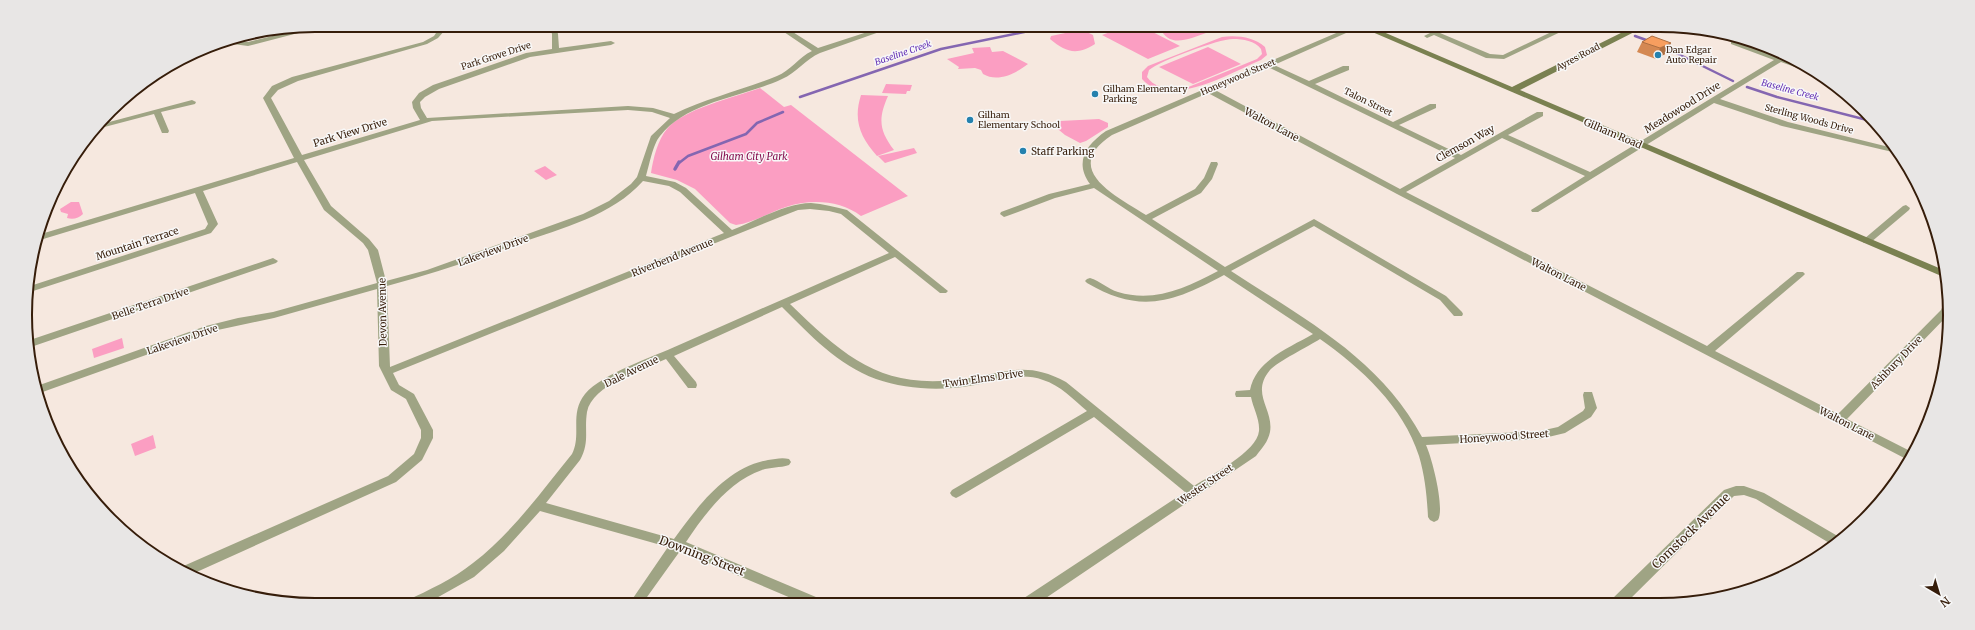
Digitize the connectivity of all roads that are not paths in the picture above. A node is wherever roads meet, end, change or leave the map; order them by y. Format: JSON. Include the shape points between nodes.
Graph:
{"nodes":[{"id":1,"x":441,"y":32,"type":"edge"},
{"id":2,"x":554,"y":32,"type":"edge"},
{"id":3,"x":789,"y":32,"type":"edge"},
{"id":4,"x":875,"y":32,"type":"edge"},
{"id":5,"x":1344,"y":32,"type":"edge"},
{"id":6,"x":1377,"y":32,"type":"edge"},
{"id":7,"x":1437,"y":32,"type":"edge"},
{"id":8,"x":1557,"y":32,"type":"edge"},
{"id":9,"x":1629,"y":32,"type":"edge"},
{"id":10,"x":292,"y":33,"type":"edge"},
{"id":11,"x":238,"y":43,"type":"edge"},
{"id":12,"x":611,"y":43,"type":"dead end"},
{"id":13,"x":1733,"y":43,"type":"dead end"},
{"id":14,"x":556,"y":50,"type":"junction"},
{"id":15,"x":817,"y":51,"type":"junction"},
{"id":16,"x":1780,"y":59,"type":"joint"},
{"id":17,"x":1267,"y":64,"type":"junction"},
{"id":18,"x":1346,"y":68,"type":"dead end"},
{"id":19,"x":1309,"y":84,"type":"junction"},
{"id":20,"x":1208,"y":90,"type":"junction"},
{"id":21,"x":1513,"y":90,"type":"junction"},
{"id":22,"x":1714,"y":100,"type":"junction"},
{"id":23,"x":192,"y":102,"type":"dead end"},
{"id":24,"x":1432,"y":106,"type":"dead end"},
{"id":25,"x":157,"y":111,"type":"junction"},
{"id":26,"x":1540,"y":114,"type":"dead end"},
{"id":27,"x":675,"y":117,"type":"junction"},
{"id":28,"x":425,"y":121,"type":"junction"},
{"id":29,"x":105,"y":125,"type":"edge"},
{"id":30,"x":1394,"y":125,"type":"junction"},
{"id":31,"x":165,"y":131,"type":"dead end"},
{"id":32,"x":1502,"y":135,"type":"junction"},
{"id":33,"x":1642,"y":145,"type":"junction"},
{"id":34,"x":1889,"y":149,"type":"edge"},
{"id":35,"x":1461,"y":158,"type":"junction"},
{"id":36,"x":299,"y":159,"type":"junction"},
{"id":37,"x":1214,"y":164,"type":"dead end"},
{"id":38,"x":1592,"y":176,"type":"junction"},
{"id":39,"x":641,"y":178,"type":"junction"},
{"id":40,"x":1096,"y":186,"type":"junction"},
{"id":41,"x":198,"y":189,"type":"junction"},
{"id":42,"x":1400,"y":192,"type":"junction"},
{"id":43,"x":1906,"y":208,"type":"dead end"},
{"id":44,"x":1535,"y":210,"type":"dead end"},
{"id":45,"x":1004,"y":214,"type":"dead end"},
{"id":46,"x":1145,"y":219,"type":"junction"},
{"id":47,"x":730,"y":234,"type":"junction"},
{"id":48,"x":44,"y":235,"type":"edge"},
{"id":49,"x":1866,"y":241,"type":"junction"},
{"id":50,"x":896,"y":252,"type":"junction"},
{"id":51,"x":273,"y":261,"type":"dead end"},
{"id":52,"x":223,"y":267,"type":"dead end"},
{"id":53,"x":1224,"y":271,"type":"junction"},
{"id":54,"x":1940,"y":272,"type":"edge"},
{"id":55,"x":1800,"y":274,"type":"dead end"},
{"id":56,"x":228,"y":277,"type":"junction"},
{"id":57,"x":1090,"y":281,"type":"dead end"},
{"id":58,"x":382,"y":285,"type":"junction"},
{"id":59,"x":33,"y":288,"type":"edge"},
{"id":60,"x":943,"y":291,"type":"dead end"},
{"id":61,"x":783,"y":302,"type":"junction"},
{"id":62,"x":1943,"y":313,"type":"edge"},
{"id":63,"x":1458,"y":314,"type":"dead end"},
{"id":64,"x":1320,"y":334,"type":"junction"},
{"id":65,"x":33,"y":343,"type":"edge"},
{"id":66,"x":1708,"y":351,"type":"junction"},
{"id":67,"x":667,"y":354,"type":"junction"},
{"id":68,"x":386,"y":372,"type":"junction"},
{"id":69,"x":692,"y":385,"type":"dead end"},
{"id":70,"x":42,"y":389,"type":"edge"},
{"id":71,"x":1255,"y":393,"type":"junction"},
{"id":72,"x":1240,"y":394,"type":"dead end"},
{"id":73,"x":1588,"y":395,"type":"dead end"},
{"id":74,"x":1095,"y":412,"type":"junction"},
{"id":75,"x":1840,"y":419,"type":"junction"},
{"id":76,"x":1419,"y":441,"type":"junction"},
{"id":77,"x":1906,"y":454,"type":"edge"},
{"id":78,"x":785,"y":462,"type":"dead end"},
{"id":79,"x":1193,"y":492,"type":"junction"},
{"id":80,"x":956,"y":493,"type":"dead end"},
{"id":81,"x":537,"y":505,"type":"junction"},
{"id":82,"x":1434,"y":517,"type":"dead end"},
{"id":83,"x":1833,"y":539,"type":"edge"},
{"id":84,"x":677,"y":544,"type":"junction"},
{"id":85,"x":190,"y":569,"type":"edge"},
{"id":86,"x":425,"y":598,"type":"edge"},
{"id":87,"x":639,"y":598,"type":"edge"},
{"id":88,"x":804,"y":598,"type":"edge"},
{"id":89,"x":1035,"y":598,"type":"edge"},
{"id":90,"x":1622,"y":598,"type":"edge"}],
"edges":[{"from":1,"to":36,"type":"street","name":"Devon Avenue","via":[[425,43],[296,79],[272,91],[268,101]]},
{"from":2,"to":14,"type":"street"},
{"from":3,"to":15,"type":"street"},
{"from":4,"to":15,"type":"street","name":"Lakeview Drive"},
{"from":5,"to":17,"type":"street","name":"Honeywood Street"},
{"from":6,"to":21,"type":"street","name":"Gilham Road"},
{"from":7,"to":8,"type":"street","via":[[1430,35],[1498,58]]},
{"from":9,"to":21,"type":"street","name":"Ayres Road"},
{"from":10,"to":11,"type":"street","via":[[248,44]]},
{"from":12,"to":14,"type":"street","name":"Park Grove Drive"},
{"from":13,"to":16,"type":"street"},
{"from":14,"to":28,"type":"street","name":"Park Grove Drive","via":[[508,61],[431,89],[416,102]]},
{"from":15,"to":27,"type":"street","name":"Lakeview Drive","via":[[780,77],[693,108]]},
{"from":16,"to":22,"type":"street","name":"Meadowood Drive"},
{"from":17,"to":19,"type":"street","name":"Talon Street"},
{"from":17,"to":20,"type":"street","name":"Honeywood Street"},
{"from":18,"to":19,"type":"street"},
{"from":19,"to":30,"type":"street","name":"Talon Street"},
{"from":20,"to":40,"type":"street","name":"Honeywood Street","via":[[1109,133],[1096,142],[1088,154],[1086,164],[1088,174]]},
{"from":20,"to":42,"type":"street","name":"Walton Lane"},
{"from":21,"to":33,"type":"street","name":"Gilham Road"},
{"from":22,"to":33,"type":"street","name":"Meadowood Drive"},
{"from":22,"to":34,"type":"street","name":"Sterling Woods Drive","via":[[1785,124]]},
{"from":23,"to":25,"type":"street"},
{"from":24,"to":30,"type":"street"},
{"from":25,"to":29,"type":"street"},
{"from":25,"to":31,"type":"street"},
{"from":26,"to":32,"type":"street","name":"Clemson Way"},
{"from":27,"to":28,"type":"street","name":"Park View Drive","via":[[653,110],[620,108],[442,117]]},
{"from":27,"to":39,"type":"street","name":"Lakeview Drive","via":[[655,136]]},
{"from":28,"to":36,"type":"street","name":"Park View Drive"},
{"from":30,"to":35,"type":"street","name":"Talon Street"},
{"from":32,"to":35,"type":"street","name":"Clemson Way"},
{"from":32,"to":38,"type":"street"},
{"from":33,"to":38,"type":"street","name":"Meadowood Drive"},
{"from":33,"to":49,"type":"street","name":"Gilham Road"},
{"from":35,"to":42,"type":"street","name":"Clemson Way"},
{"from":36,"to":41,"type":"street","name":"Park View Drive"},
{"from":36,"to":58,"type":"street","name":"Devon Avenue","via":[[327,208],[373,250],[381,273]]},
{"from":37,"to":46,"type":"street","via":[[1208,179],[1198,191]]},
{"from":38,"to":44,"type":"street","name":"Meadowood Drive"},
{"from":39,"to":47,"type":"street","via":[[672,184],[683,190]]},
{"from":39,"to":58,"type":"street","name":"Lakeview Drive","via":[[624,195],[586,216],[455,264]]},
{"from":40,"to":45,"type":"street","via":[[1052,196]]},
{"from":40,"to":46,"type":"street","name":"Honeywood Street"},
{"from":41,"to":48,"type":"street","name":"Park View Drive"},
{"from":41,"to":59,"type":"street","name":"Mountain Terrace","via":[[213,224],[208,231]]},
{"from":42,"to":66,"type":"street","name":"Walton Lane"},
{"from":43,"to":49,"type":"street"},
{"from":46,"to":53,"type":"street","name":"Honeywood Street"},
{"from":47,"to":50,"type":"street","name":"Riverbend Avenue","via":[[796,208],[823,207],[839,210],[850,216]]},
{"from":47,"to":68,"type":"street","name":"Riverbend Avenue"},
{"from":49,"to":54,"type":"street","name":"Gilham Road"},
{"from":50,"to":60,"type":"street","name":"Riverbend Avenue"},
{"from":50,"to":61,"type":"street","name":"Dale Avenue"},
{"from":51,"to":56,"type":"street","name":"Belle Terra Drive"},
{"from":52,"to":56,"type":"street"},
{"from":53,"to":57,"type":"street","via":[[1182,293],[1155,299],[1122,297],[1102,290]]},
{"from":53,"to":63,"type":"street","via":[[1314,222],[1443,298]]},
{"from":53,"to":64,"type":"street","name":"Honeywood Street"},
{"from":55,"to":66,"type":"street"},
{"from":56,"to":65,"type":"street","name":"Belle Terra Drive"},
{"from":58,"to":68,"type":"street","name":"Devon Avenue","via":[[383,362]]},
{"from":58,"to":70,"type":"street","name":"Lakeview Drive","via":[[279,314],[214,327]]},
{"from":61,"to":67,"type":"street","name":"Dale Avenue"},
{"from":61,"to":74,"type":"street","name":"Twin Elms Drive","via":[[836,353],[858,367],[880,376],[899,381],[935,384],[970,382],[1019,372],[1038,372],[1054,379]]},
{"from":62,"to":75,"type":"street","name":"Ashbury Drive"},
{"from":64,"to":71,"type":"street","via":[[1267,366],[1257,381]]},
{"from":64,"to":76,"type":"street","name":"Honeywood Street","via":[[1355,360],[1383,388],[1407,419]]},
{"from":66,"to":75,"type":"street","name":"Walton Lane"},
{"from":67,"to":69,"type":"street"},
{"from":67,"to":81,"type":"street","name":"Dale Avenue","via":[[608,381],[589,396],[581,414],[581,448]]},
{"from":68,"to":85,"type":"street","name":"Devon Avenue","via":[[395,387],[410,397],[427,430],[423,447],[410,466],[381,485]]},
{"from":71,"to":72,"type":"street"},
{"from":71,"to":79,"type":"street","name":"Wester Street","via":[[1265,422],[1262,442],[1252,453]]},
{"from":73,"to":76,"type":"street","name":"Honeywood Street","via":[[1590,411],[1581,420],[1561,430],[1540,435]]},
{"from":74,"to":79,"type":"street","name":"Twin Elms Drive"},
{"from":74,"to":80,"type":"street"},
{"from":75,"to":77,"type":"street","name":"Walton Lane"},
{"from":76,"to":82,"type":"street","name":"Honeywood Street","via":[[1432,489]]},
{"from":78,"to":84,"type":"street","via":[[755,468],[731,482],[710,502]]},
{"from":79,"to":89,"type":"street","name":"Wester Street"},
{"from":81,"to":84,"type":"street","name":"Downing Street"},
{"from":81,"to":86,"type":"street","name":"Dale Avenue","via":[[487,559],[456,582]]},
{"from":83,"to":90,"type":"street","name":"Comstock Avenue","via":[[1760,496],[1735,490],[1728,493]]},
{"from":84,"to":87,"type":"street"},
{"from":84,"to":88,"type":"street","name":"Downing Street"}]}
